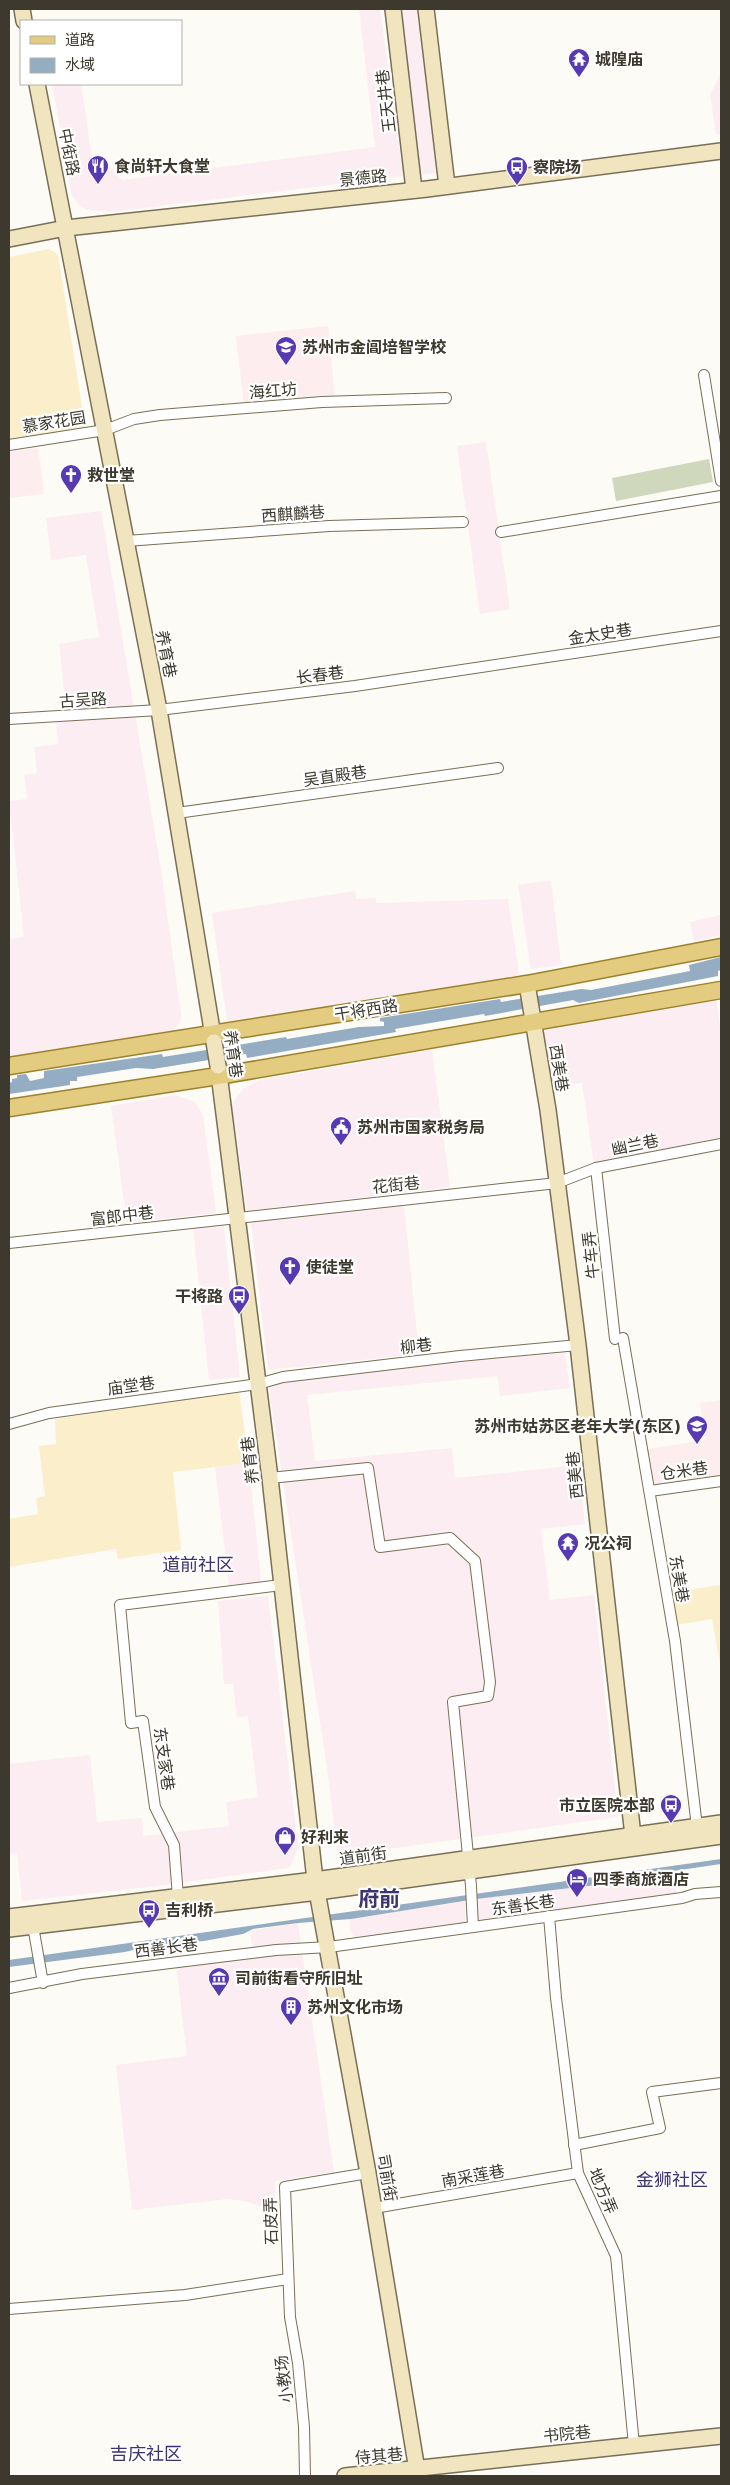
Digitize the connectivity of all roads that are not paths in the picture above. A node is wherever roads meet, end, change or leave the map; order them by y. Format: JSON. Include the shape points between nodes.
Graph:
{"nodes":[{"id":1,"x":393,"y":9,"type":"edge"},
{"id":2,"x":426,"y":9,"type":"edge"},
{"id":3,"x":37,"y":85,"type":"edge"},
{"id":4,"x":721,"y":151,"type":"edge"},
{"id":5,"x":447,"y":186,"type":"junction"},
{"id":6,"x":414,"y":190,"type":"junction"},
{"id":7,"x":66,"y":228,"type":"junction"},
{"id":8,"x":9,"y":238,"type":"edge"},
{"id":9,"x":704,"y":375,"type":"dead end"},
{"id":10,"x":446,"y":398,"type":"dead end"},
{"id":11,"x":105,"y":430,"type":"junction"},
{"id":12,"x":9,"y":445,"type":"edge"},
{"id":13,"x":721,"y":481,"type":"edge"},
{"id":14,"x":721,"y":496,"type":"edge"},
{"id":15,"x":463,"y":522,"type":"dead end"},
{"id":16,"x":501,"y":532,"type":"dead end"},
{"id":17,"x":126,"y":541,"type":"junction"},
{"id":18,"x":721,"y":631,"type":"edge"},
{"id":19,"x":484,"y":667,"type":"joint"},
{"id":20,"x":158,"y":710,"type":"junction"},
{"id":21,"x":9,"y":719,"type":"edge"},
{"id":22,"x":498,"y":768,"type":"dead end"},
{"id":23,"x":177,"y":813,"type":"junction"},
{"id":24,"x":721,"y":947,"type":"edge"},
{"id":25,"x":528,"y":988,"type":"junction"},
{"id":26,"x":721,"y":990,"type":"edge"},
{"id":27,"x":533,"y":1017,"type":"junction"},
{"id":28,"x":213,"y":1038,"type":"junction"},
{"id":29,"x":9,"y":1066,"type":"edge"},
{"id":30,"x":218,"y":1071,"type":"junction"},
{"id":31,"x":9,"y":1108,"type":"edge"},
{"id":32,"x":721,"y":1144,"type":"edge"},
{"id":33,"x":596,"y":1168,"type":"junction"},
{"id":34,"x":557,"y":1183,"type":"junction"},
{"id":35,"x":238,"y":1216,"type":"junction"},
{"id":36,"x":9,"y":1243,"type":"edge"},
{"id":37,"x":619,"y":1338,"type":"joint"},
{"id":38,"x":578,"y":1345,"type":"junction"},
{"id":39,"x":258,"y":1384,"type":"junction"},
{"id":40,"x":9,"y":1424,"type":"edge"},
{"id":41,"x":270,"y":1478,"type":"junction"},
{"id":42,"x":721,"y":1481,"type":"edge"},
{"id":43,"x":650,"y":1491,"type":"junction"},
{"id":44,"x":281,"y":1585,"type":"junction"},
{"id":45,"x":721,"y":1823,"type":"edge"},
{"id":46,"x":697,"y":1827,"type":"junction"},
{"id":47,"x":633,"y":1836,"type":"junction"},
{"id":48,"x":721,"y":1836,"type":"edge"},
{"id":49,"x":468,"y":1865,"type":"junction"},
{"id":50,"x":317,"y":1886,"type":"junction"},
{"id":51,"x":721,"y":1892,"type":"edge"},
{"id":52,"x":178,"y":1897,"type":"junction"},
{"id":53,"x":549,"y":1916,"type":"junction"},
{"id":54,"x":9,"y":1917,"type":"edge"},
{"id":55,"x":33,"y":1926,"type":"junction"},
{"id":56,"x":473,"y":1927,"type":"junction"},
{"id":57,"x":9,"y":1929,"type":"edge"},
{"id":58,"x":329,"y":1947,"type":"junction"},
{"id":59,"x":43,"y":1983,"type":"junction"},
{"id":60,"x":9,"y":1988,"type":"edge"},
{"id":61,"x":721,"y":2083,"type":"edge"},
{"id":62,"x":574,"y":2145,"type":"junction"},
{"id":63,"x":368,"y":2173,"type":"junction"},
{"id":64,"x":578,"y":2173,"type":"junction"},
{"id":65,"x":374,"y":2208,"type":"junction"},
{"id":66,"x":288,"y":2279,"type":"junction"},
{"id":67,"x":9,"y":2310,"type":"edge"},
{"id":68,"x":721,"y":2436,"type":"edge"},
{"id":69,"x":634,"y":2445,"type":"junction"},
{"id":70,"x":418,"y":2473,"type":"edge"},
{"id":71,"x":305,"y":2476,"type":"edge"},
{"id":72,"x":345,"y":2476,"type":"edge"}],
"edges":[{"from":1,"to":6,"type":"main road","name":"王天井巷"},
{"from":2,"to":5,"type":"main road"},
{"from":3,"to":7,"type":"main road","name":"中街路"},
{"from":4,"to":5,"type":"main road","name":"景德路"},
{"from":5,"to":6,"type":"main road","name":"景德路"},
{"from":6,"to":7,"type":"main road","name":"景德路"},
{"from":7,"to":8,"type":"main road","name":"景德路"},
{"from":7,"to":11,"type":"main road","name":"养育巷"},
{"from":9,"to":13,"type":"street"},
{"from":10,"to":11,"type":"street","name":"海红坊","via":[[322,402],[160,415],[134,419]]},
{"from":11,"to":12,"type":"street","name":"慕家花园"},
{"from":11,"to":17,"type":"main road","name":"养育巷"},
{"from":14,"to":16,"type":"street"},
{"from":15,"to":17,"type":"street","name":"西麒麟巷","via":[[329,526]]},
{"from":17,"to":20,"type":"main road","name":"养育巷"},
{"from":18,"to":19,"type":"street","name":"金太史巷"},
{"from":19,"to":20,"type":"street","name":"长春巷"},
{"from":20,"to":21,"type":"street","name":"古吴路"},
{"from":20,"to":23,"type":"main road","name":"养育巷"},
{"from":22,"to":23,"type":"street","name":"吴直殿巷"},
{"from":23,"to":28,"type":"main road","name":"养育巷"},
{"from":24,"to":25,"type":"main road","name":"干将西路"},
{"from":25,"to":27,"type":"main road","name":"西美巷"},
{"from":25,"to":28,"type":"main road","name":"干将西路"},
{"from":26,"to":27,"type":"main road"},
{"from":27,"to":30,"type":"main road"},
{"from":27,"to":34,"type":"main road","name":"西美巷"},
{"from":28,"to":29,"type":"main road","name":"干将西路"},
{"from":28,"to":30,"type":"main road","name":"养育巷","bridge":true},
{"from":30,"to":31,"type":"main road"},
{"from":30,"to":35,"type":"main road","name":"养育巷"},
{"from":32,"to":33,"type":"street","name":"幽兰巷"},
{"from":33,"to":34,"type":"street","name":"幽兰巷"},
{"from":33,"to":37,"type":"street","name":"牛车弄"},
{"from":34,"to":35,"type":"street","name":"花街巷"},
{"from":34,"to":38,"type":"main road","name":"西美巷"},
{"from":35,"to":36,"type":"street","name":"富郎中巷"},
{"from":35,"to":39,"type":"main road","name":"养育巷"},
{"from":37,"to":43,"type":"street","name":"东美巷"},
{"from":38,"to":39,"type":"street","name":"柳巷","via":[[283,1377]]},
{"from":38,"to":47,"type":"main road","name":"西美巷"},
{"from":39,"to":40,"type":"street","name":"庙堂巷","via":[[49,1413]]},
{"from":39,"to":41,"type":"main road","name":"养育巷"},
{"from":41,"to":44,"type":"main road","name":"养育巷"},
{"from":41,"to":49,"type":"street","via":[[368,1468],[380,1547],[450,1538],[475,1561],[490,1682],[488,1696],[453,1702]]},
{"from":42,"to":43,"type":"street","name":"仓米巷"},
{"from":43,"to":46,"type":"street","name":"东美巷","via":[[675,1641]]},
{"from":44,"to":50,"type":"main road","name":"养育巷"},
{"from":44,"to":52,"type":"street","name":"东支家巷","via":[[120,1605],[131,1723],[143,1721],[155,1807],[174,1845]]},
{"from":45,"to":46,"type":"main road","name":"道前街"},
{"from":46,"to":47,"type":"main road","name":"道前街"},
{"from":47,"to":49,"type":"main road","name":"道前街"},
{"from":48,"to":49,"type":"main road","name":"道前街"},
{"from":49,"to":50,"type":"main road","name":"道前街"},
{"from":49,"to":56,"type":"street"},
{"from":50,"to":52,"type":"main road","name":"道前街"},
{"from":50,"to":55,"type":"main road","name":"道前街"},
{"from":50,"to":58,"type":"main road","name":"司前街"},
{"from":51,"to":53,"type":"street","name":"东善长巷"},
{"from":52,"to":54,"type":"main road","name":"道前街"},
{"from":53,"to":56,"type":"street","name":"东善长巷"},
{"from":53,"to":62,"type":"street","name":"地方弄"},
{"from":55,"to":57,"type":"main road","name":"道前街"},
{"from":55,"to":59,"type":"street"},
{"from":56,"to":58,"type":"street","name":"东善长巷"},
{"from":58,"to":59,"type":"street","name":"西善长巷","via":[[276,1950],[82,1974]]},
{"from":58,"to":63,"type":"main road","name":"司前街"},
{"from":59,"to":60,"type":"street","name":"西善长巷"},
{"from":61,"to":62,"type":"street","via":[[652,2092],[660,2128]]},
{"from":62,"to":64,"type":"street","name":"地方弄"},
{"from":63,"to":65,"type":"main road","name":"司前街"},
{"from":63,"to":66,"type":"street","name":"石皮弄","via":[[285,2187]]},
{"from":64,"to":65,"type":"street","name":"南采莲巷"},
{"from":64,"to":69,"type":"street","name":"地方弄","via":[[616,2256]]},
{"from":65,"to":70,"type":"main road","name":"司前街"},
{"from":66,"to":67,"type":"street","via":[[185,2295]]},
{"from":66,"to":71,"type":"street","name":"小教场","via":[[304,2427]]},
{"from":68,"to":69,"type":"main road","name":"书院巷"},
{"from":69,"to":70,"type":"main road","name":"书院巷"},
{"from":70,"to":72,"type":"main road","name":"侍其巷"}]}
